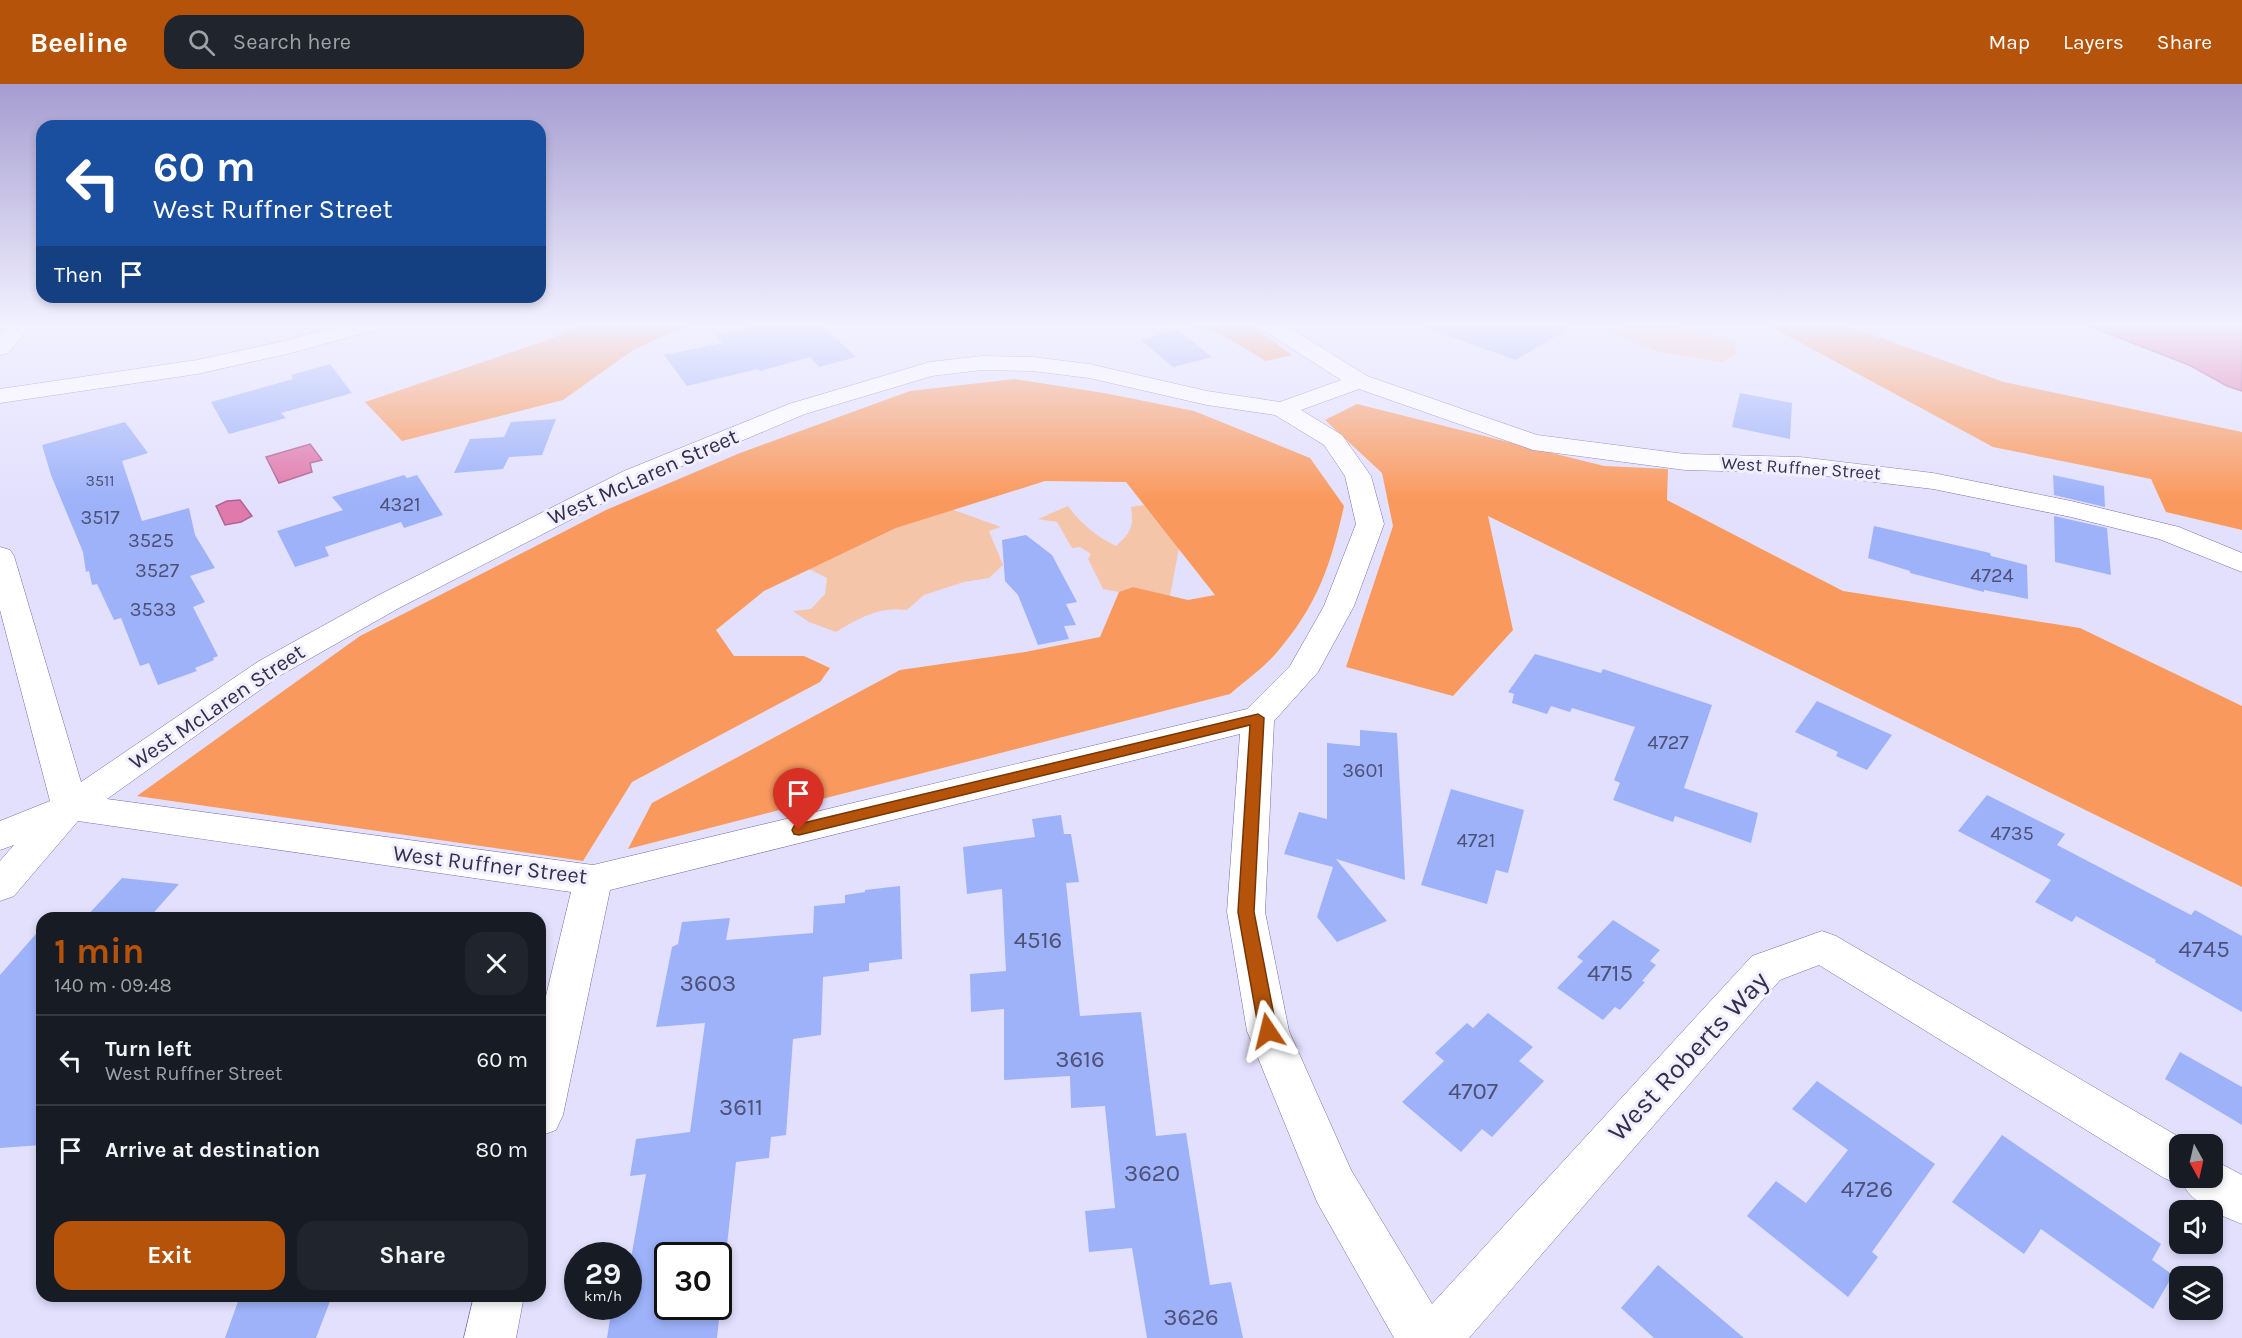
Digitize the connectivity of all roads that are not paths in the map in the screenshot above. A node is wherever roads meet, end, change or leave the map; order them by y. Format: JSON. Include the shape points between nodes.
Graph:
{"nodes":[{"id":1,"x":92,"y":383,"type":"edge"},
{"id":2,"x":885,"y":383,"type":"edge"},
{"id":3,"x":1139,"y":383,"type":"edge"},
{"id":4,"x":1355,"y":383,"type":"edge"},
{"id":5,"x":1363,"y":383,"type":"edge"},
{"id":6,"x":0,"y":396,"type":"edge"},
{"id":7,"x":1282,"y":409,"type":"junction"},
{"id":8,"x":0,"y":556,"type":"edge"},
{"id":9,"x":2242,"y":563,"type":"edge"},
{"id":10,"x":1258,"y":718,"type":"junction"},
{"id":11,"x":70,"y":807,"type":"junction"},
{"id":12,"x":0,"y":836,"type":"edge"},
{"id":13,"x":593,"y":880,"type":"junction"},
{"id":14,"x":0,"y":886,"type":"edge"},
{"id":15,"x":546,"y":1088,"type":"edge"},
{"id":16,"x":2169,"y":1156,"type":"edge"},
{"id":17,"x":2221,"y":1188,"type":"edge"},
{"id":18,"x":2242,"y":1201,"type":"edge"},
{"id":19,"x":498,"y":1302,"type":"edge"},
{"id":20,"x":490,"y":1338,"type":"edge"},
{"id":21,"x":1423,"y":1338,"type":"edge"},
{"id":22,"x":1435,"y":1338,"type":"edge"}],
"edges":[{"from":1,"to":6,"type":"street"},
{"from":2,"to":11,"type":"street","name":"West McLaren Street","via":[[808,406],[633,477],[367,613],[270,668]]},
{"from":3,"to":7,"type":"street","name":"West McLaren Street"},
{"from":4,"to":7,"type":"street"},
{"from":5,"to":9,"type":"street","name":"West Ruffner Street","via":[[1533,442],[1674,460],[1800,465],[1933,481],[2169,533]]},
{"from":7,"to":10,"type":"street","via":[[1333,440],[1358,476],[1370,524],[1339,606],[1302,672]]},
{"from":8,"to":11,"type":"street"},
{"from":10,"to":13,"type":"street","name":"West Ruffner Street"},
{"from":10,"to":21,"type":"street","via":[[1246,912],[1268,1031],[1334,1186]]},
{"from":11,"to":12,"type":"street"},
{"from":11,"to":13,"type":"street","name":"West Ruffner Street"},
{"from":11,"to":14,"type":"street"},
{"from":13,"to":15,"type":"street"},
{"from":16,"to":22,"type":"street","name":"West Roberts Way","via":[[1822,947],[1766,968]]},
{"from":17,"to":18,"type":"street"},
{"from":19,"to":20,"type":"street"}]}
